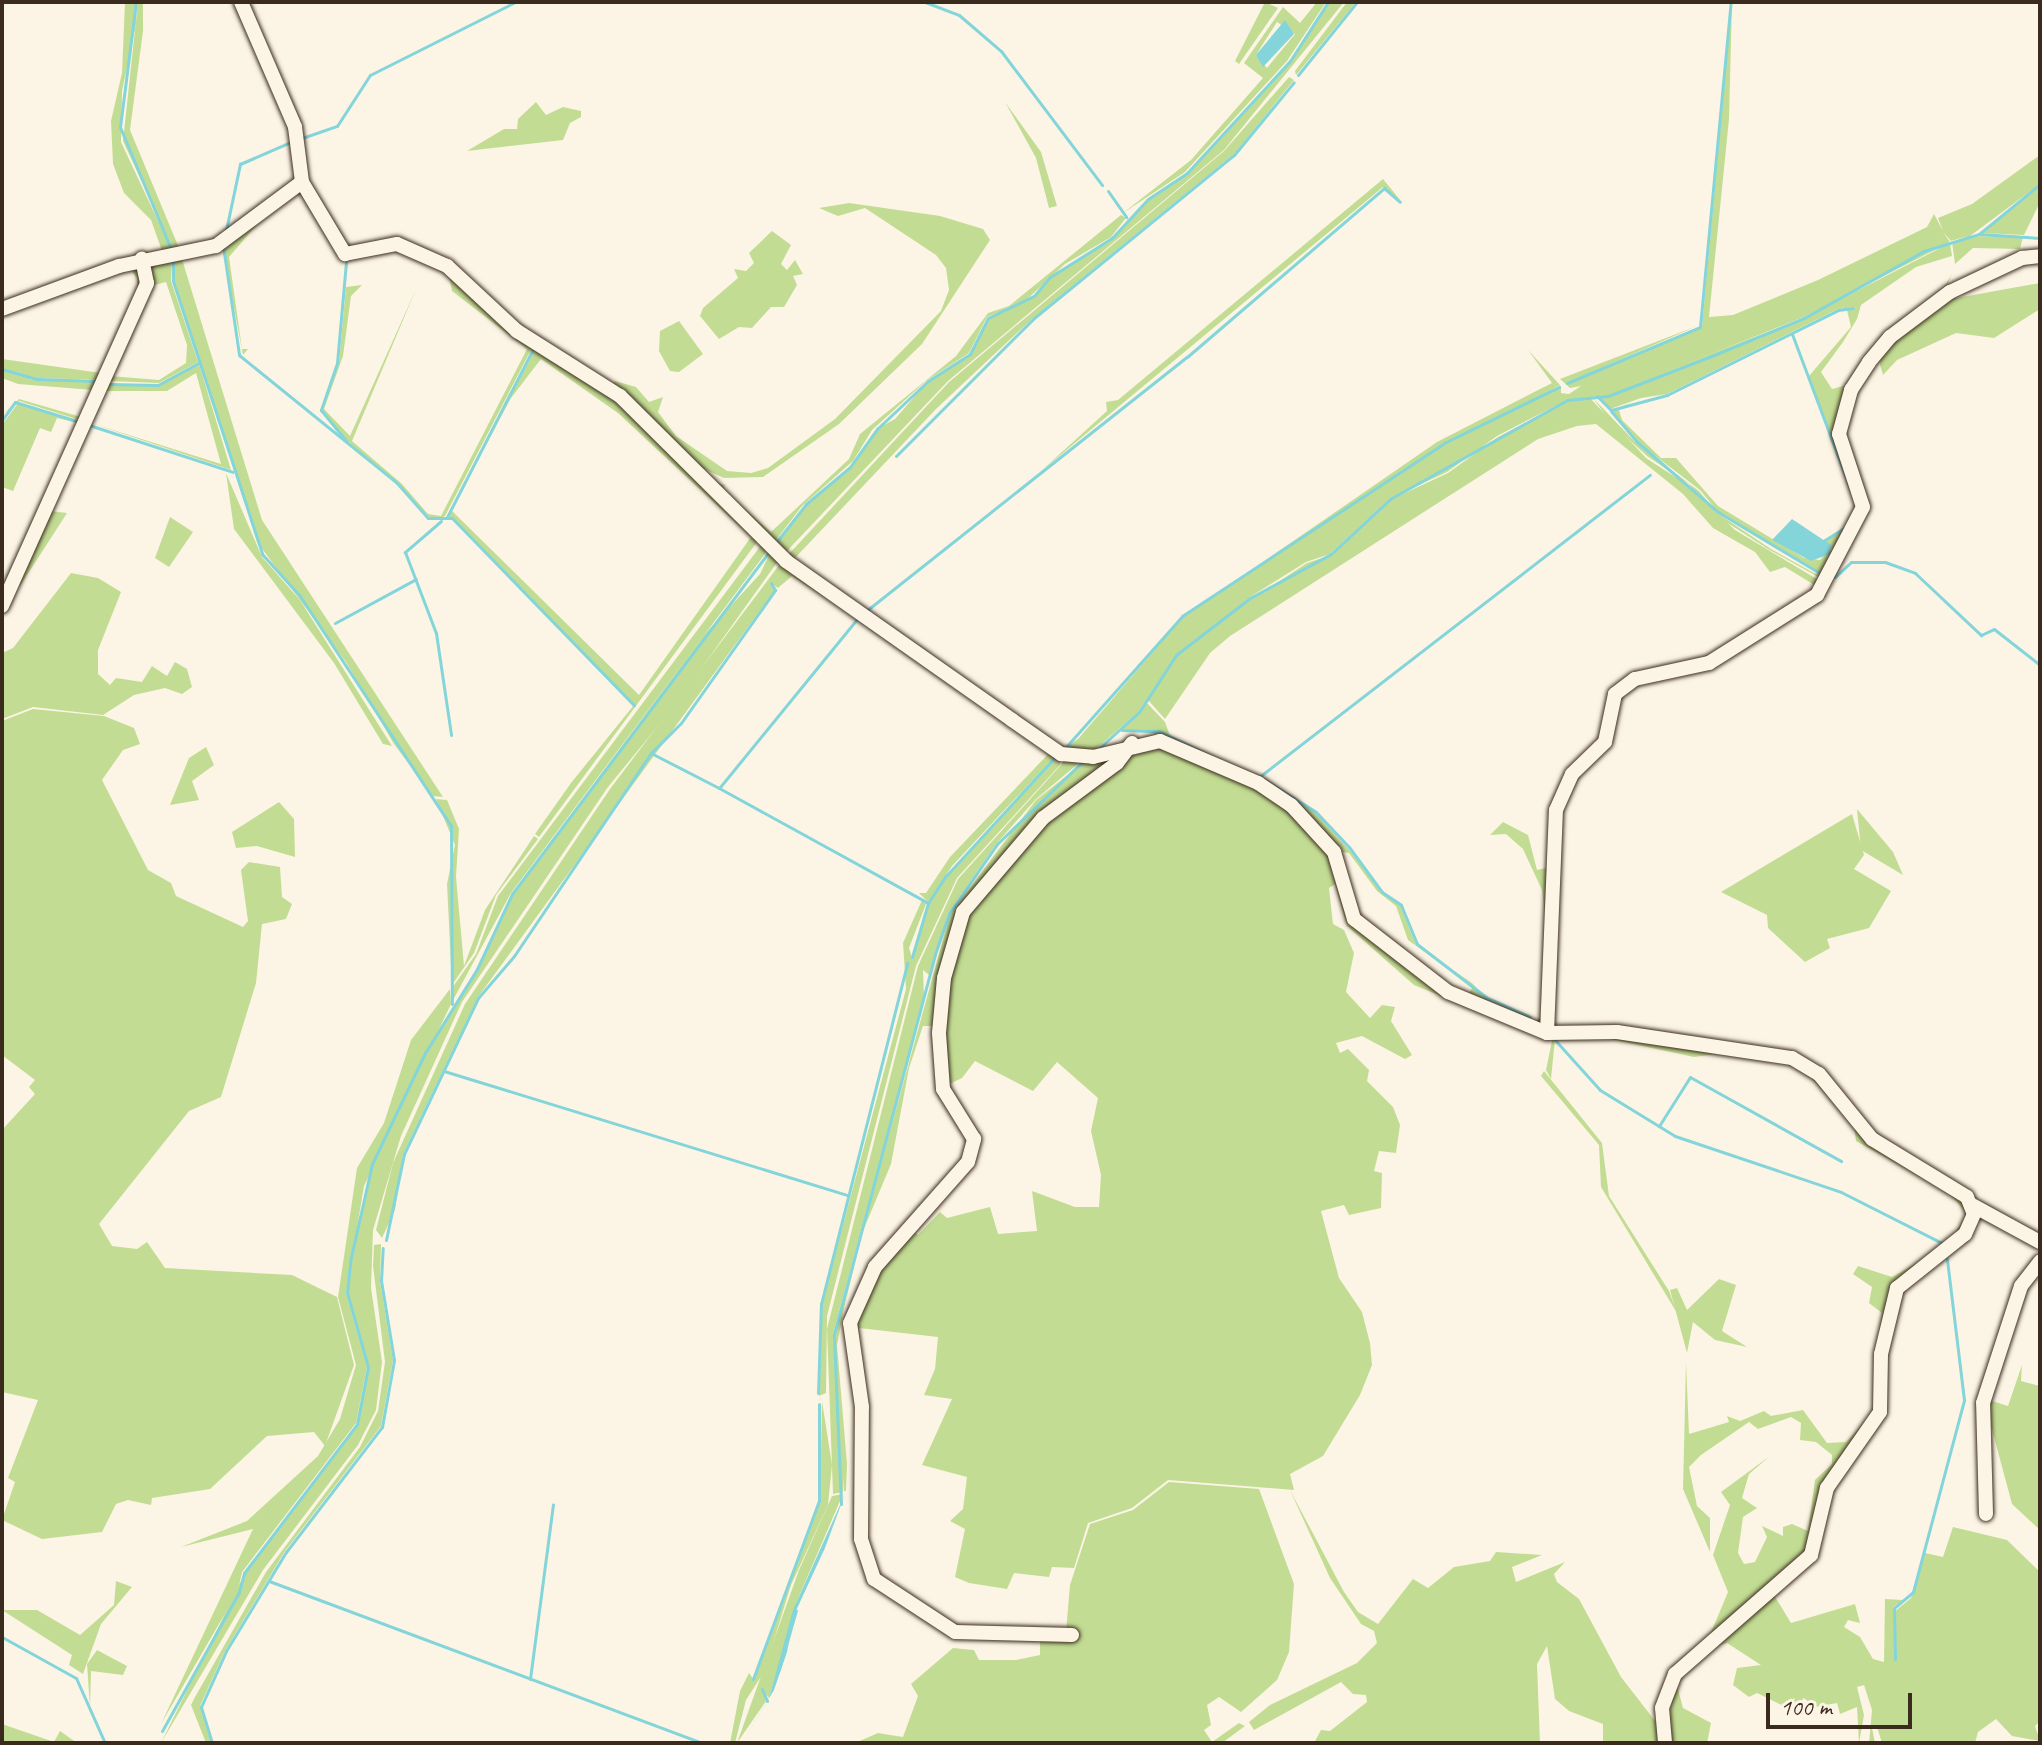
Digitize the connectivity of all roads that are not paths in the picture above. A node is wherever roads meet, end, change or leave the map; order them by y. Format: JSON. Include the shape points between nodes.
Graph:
{"nodes":[{"id":1,"x":241,"y":2,"type":"edge"},
{"id":2,"x":302,"y":182,"type":"junction"},
{"id":3,"x":2040,"y":256,"type":"edge"},
{"id":4,"x":142,"y":259,"type":"junction"},
{"id":5,"x":2,"y":309,"type":"edge"},
{"id":6,"x":2,"y":606,"type":"edge"},
{"id":7,"x":1132,"y":743,"type":"junction"},
{"id":8,"x":1547,"y":1033,"type":"junction"},
{"id":9,"x":1972,"y":1205,"type":"junction"},
{"id":10,"x":2040,"y":1242,"type":"edge"},
{"id":11,"x":2040,"y":1262,"type":"edge"},
{"id":12,"x":1986,"y":1514,"type":"dead end"},
{"id":13,"x":1072,"y":1635,"type":"dead end"},
{"id":14,"x":1665,"y":1743,"type":"edge"}],
"edges":[{"from":1,"to":2,"type":"street","via":[[295,127]]},
{"from":2,"to":4,"type":"street","via":[[225,242]]},
{"from":2,"to":7,"type":"street","via":[[345,254],[397,244],[447,266],[517,331],[620,396],[774,549],[1061,754],[1093,757]]},
{"from":3,"to":8,"type":"street","via":[[2022,258],[1950,292],[1890,337],[1869,362],[1851,390],[1839,434],[1863,507],[1817,595],[1709,663],[1635,679],[1615,694],[1605,742],[1572,774],[1556,810]]},
{"from":4,"to":5,"type":"street"},
{"from":4,"to":6,"type":"street","via":[[147,283]]},
{"from":7,"to":8,"type":"street","via":[[1175,745],[1276,793],[1334,852],[1349,907],[1364,928],[1448,992]]},
{"from":7,"to":13,"type":"street","via":[[1117,763],[1043,818],[963,912],[944,978],[939,1033],[943,1089],[974,1139],[968,1162],[875,1267],[850,1323],[862,1407],[861,1539],[874,1579],[955,1632]]},
{"from":8,"to":9,"type":"street","via":[[1617,1032],[1792,1058],[1819,1074],[1872,1139]]},
{"from":9,"to":10,"type":"street"},
{"from":9,"to":14,"type":"street","via":[[1972,1222],[1951,1251],[1897,1288],[1881,1354],[1880,1412],[1827,1488],[1811,1555],[1675,1674],[1662,1708]]},
{"from":11,"to":12,"type":"street","via":[[2021,1286],[1983,1403]]}]}
